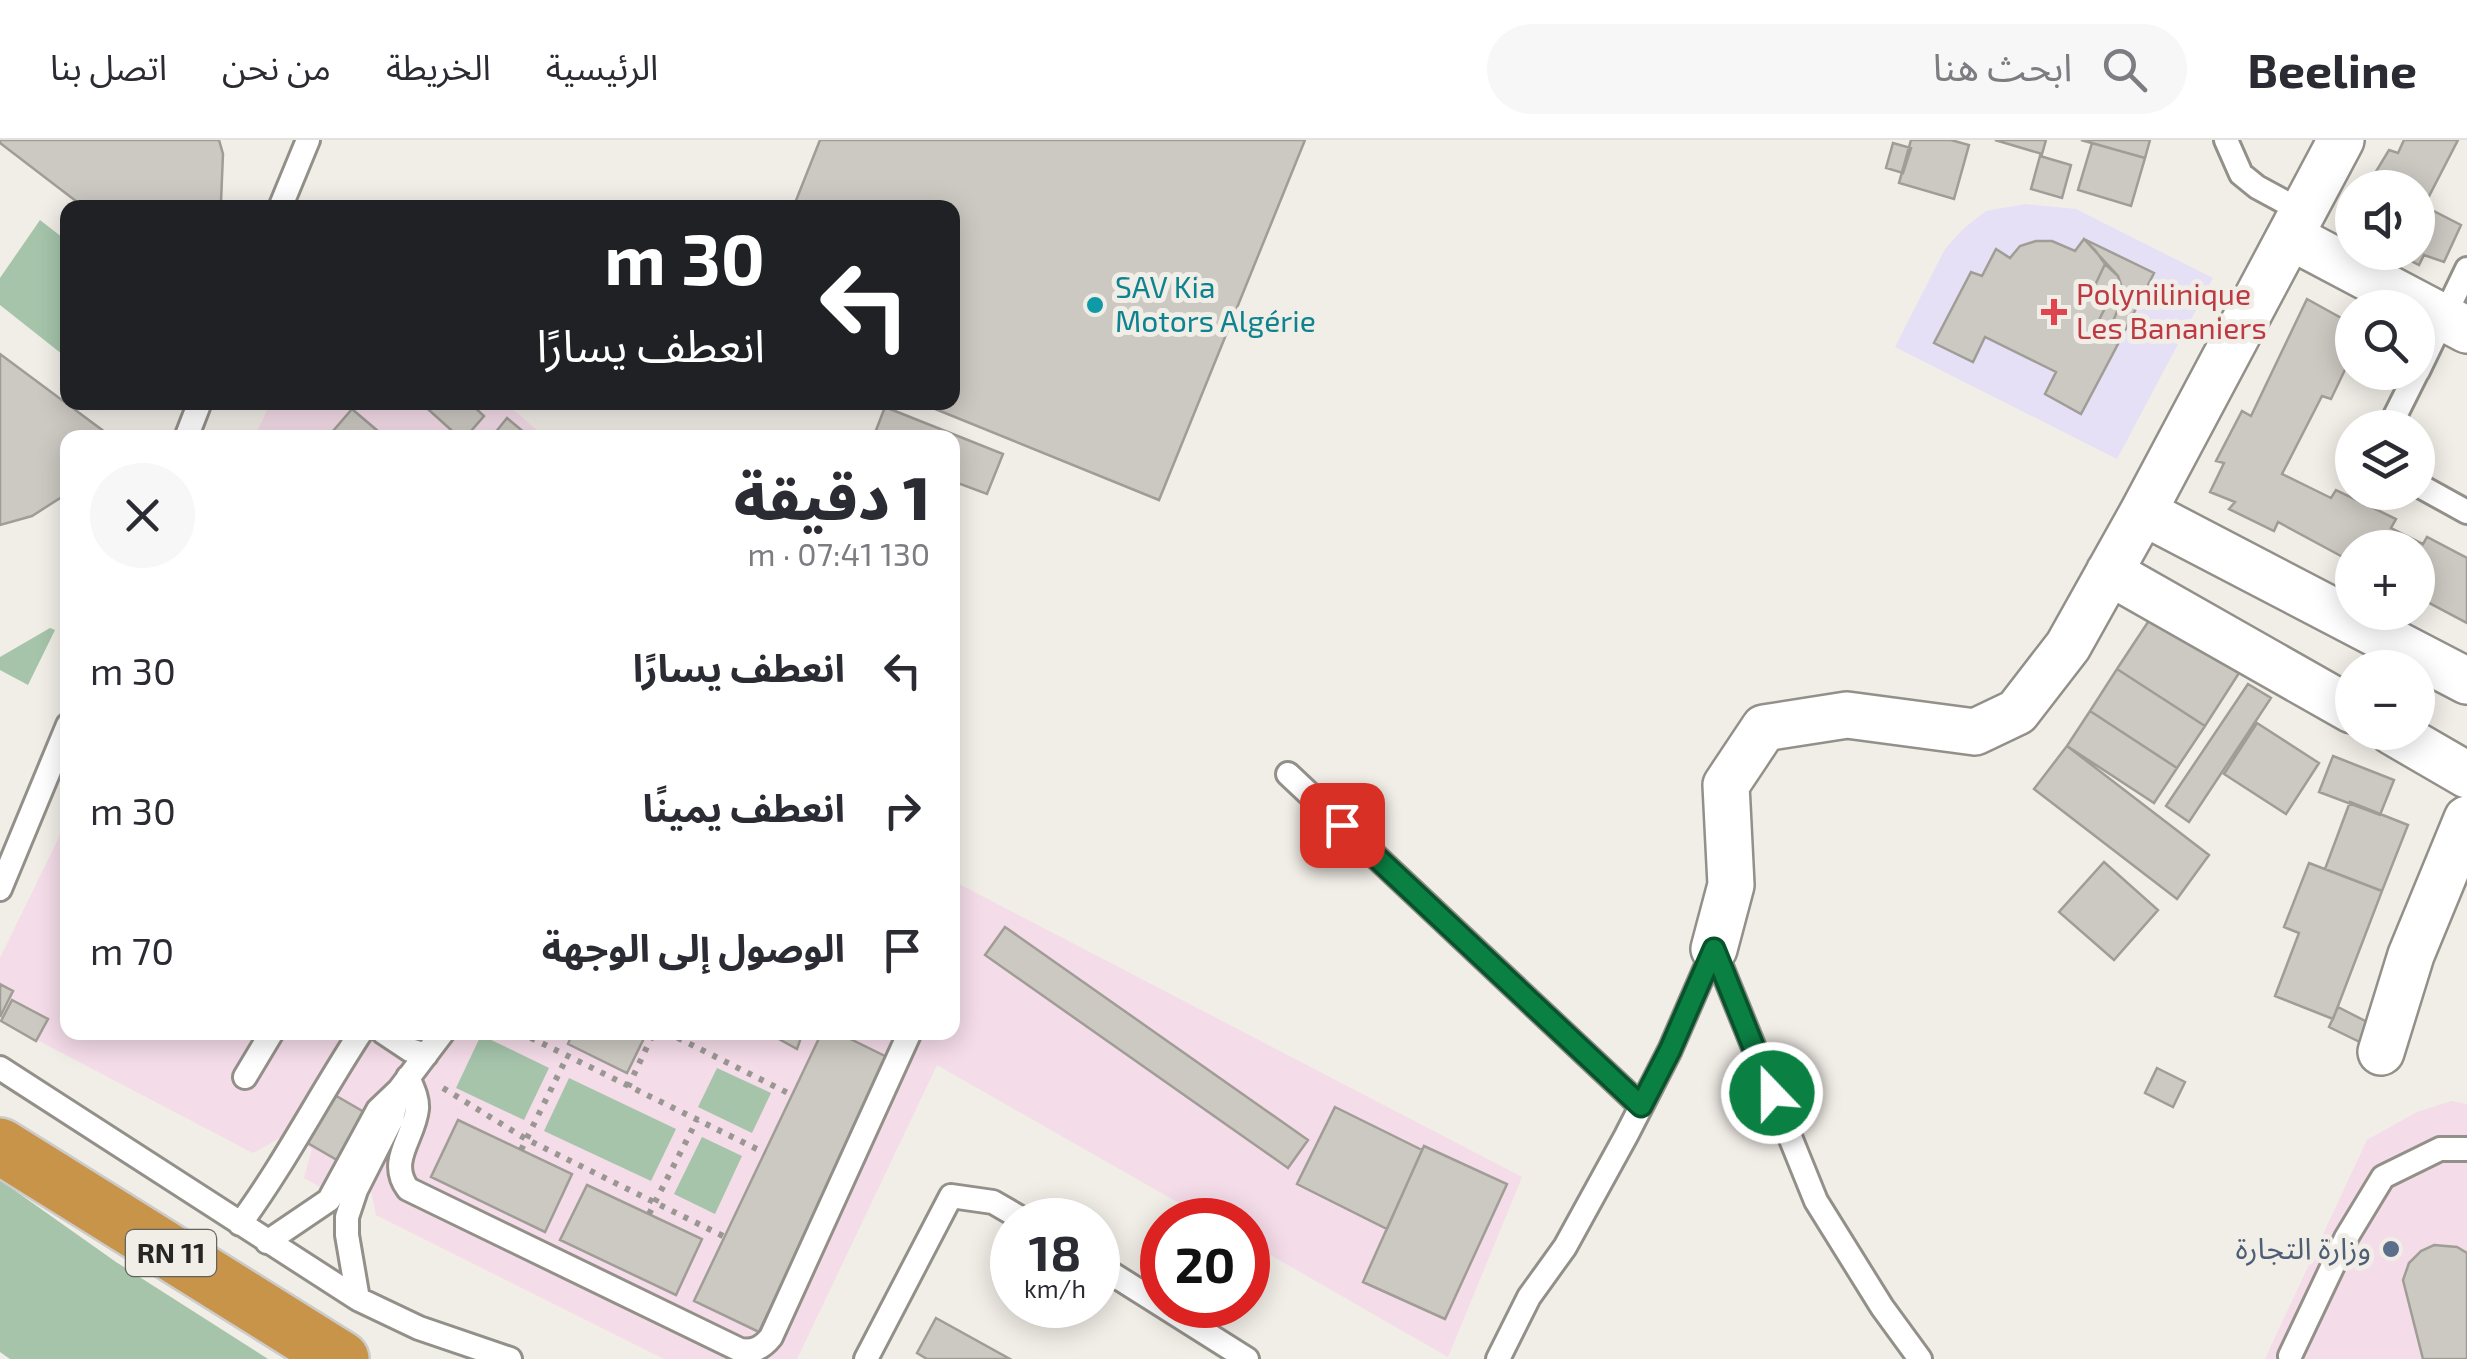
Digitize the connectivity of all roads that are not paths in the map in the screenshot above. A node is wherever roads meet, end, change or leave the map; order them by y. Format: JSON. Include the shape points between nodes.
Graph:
{"nodes":[{"id":1,"x":308,"y":140,"type":"edge"},
{"id":2,"x":2226,"y":140,"type":"edge"},
{"id":3,"x":2341,"y":140,"type":"edge"},
{"id":4,"x":283,"y":200,"type":"edge"},
{"id":5,"x":2297,"y":224,"type":"junction"},
{"id":6,"x":2467,"y":269,"type":"edge"},
{"id":7,"x":2456,"y":324,"type":"edge"},
{"id":8,"x":2435,"y":350,"type":"edge"},
{"id":9,"x":2435,"y":494,"type":"edge"},
{"id":10,"x":2143,"y":512,"type":"junction"},
{"id":11,"x":2467,"y":512,"type":"edge"},
{"id":12,"x":2109,"y":572,"type":"junction"},
{"id":13,"x":2467,"y":681,"type":"edge"},
{"id":14,"x":2335,"y":700,"type":"edge"},
{"id":15,"x":60,"y":744,"type":"edge"},
{"id":16,"x":2424,"y":750,"type":"edge"},
{"id":17,"x":1288,"y":774,"type":"dead end"},
{"id":18,"x":2467,"y":774,"type":"edge"},
{"id":19,"x":2467,"y":819,"type":"edge"},
{"id":20,"x":0,"y":888,"type":"edge"},
{"id":21,"x":1714,"y":949,"type":"junction"},
{"id":22,"x":267,"y":1040,"type":"edge"},
{"id":23,"x":356,"y":1040,"type":"edge"},
{"id":24,"x":395,"y":1040,"type":"edge"},
{"id":25,"x":438,"y":1040,"type":"edge"},
{"id":26,"x":906,"y":1040,"type":"edge"},
{"id":27,"x":2381,"y":1052,"type":"dead end"},
{"id":28,"x":0,"y":1068,"type":"edge"},
{"id":29,"x":412,"y":1073,"type":"junction"},
{"id":30,"x":245,"y":1077,"type":"dead end"},
{"id":31,"x":1641,"y":1106,"type":"junction"},
{"id":32,"x":0,"y":1146,"type":"edge"},
{"id":33,"x":2467,"y":1149,"type":"edge"},
{"id":34,"x":990,"y":1202,"type":"edge"},
{"id":35,"x":240,"y":1224,"type":"junction"},
{"id":36,"x":268,"y":1242,"type":"junction"},
{"id":37,"x":1120,"y":1279,"type":"edge"},
{"id":38,"x":358,"y":1299,"type":"junction"},
{"id":39,"x":2290,"y":1356,"type":"dead end"},
{"id":40,"x":341,"y":1359,"type":"edge"},
{"id":41,"x":510,"y":1359,"type":"edge"},
{"id":42,"x":866,"y":1359,"type":"edge"},
{"id":43,"x":1246,"y":1359,"type":"edge"},
{"id":44,"x":1498,"y":1359,"type":"edge"},
{"id":45,"x":1920,"y":1359,"type":"edge"}],
"edges":[{"from":1,"to":4,"type":"lane"},
{"from":2,"to":5,"type":"lane","via":[[2241,174]]},
{"from":3,"to":5,"type":"street"},
{"from":5,"to":7,"type":"street"},
{"from":5,"to":10,"type":"street"},
{"from":6,"to":7,"type":"lane"},
{"from":7,"to":8,"type":"lane"},
{"from":9,"to":11,"type":"lane"},
{"from":10,"to":12,"type":"street"},
{"from":10,"to":13,"type":"street"},
{"from":12,"to":14,"type":"street"},
{"from":12,"to":21,"type":"street","via":[[2068,646],[2017,712],[1975,732],[1846,715],[1764,728],[1726,786],[1731,886]]},
{"from":15,"to":20,"type":"lane"},
{"from":16,"to":18,"type":"street"},
{"from":17,"to":31,"type":"lane"},
{"from":19,"to":27,"type":"street"},
{"from":21,"to":31,"type":"lane"},
{"from":21,"to":45,"type":"lane","via":[[1816,1201]]},
{"from":22,"to":30,"type":"lane"},
{"from":23,"to":35,"type":"lane"},
{"from":24,"to":29,"type":"lane","via":[[410,1050]]},
{"from":25,"to":29,"type":"lane"},
{"from":26,"to":29,"type":"lane","via":[[770,1337],[748,1351],[408,1189],[398,1170],[417,1111]]},
{"from":28,"to":35,"type":"lane"},
{"from":29,"to":36,"type":"lane","via":[[378,1110],[329,1200]]},
{"from":29,"to":38,"type":"lane","via":[[347,1216]]},
{"from":31,"to":44,"type":"lane"},
{"from":32,"to":40,"type":"highway","number":"RN 11"},
{"from":33,"to":39,"type":"lane","via":[[2440,1149],[2383,1177]]},
{"from":34,"to":42,"type":"lane","via":[[951,1196]]},
{"from":35,"to":36,"type":"lane"},
{"from":36,"to":38,"type":"lane"},
{"from":37,"to":43,"type":"lane"},
{"from":38,"to":41,"type":"lane"}]}
